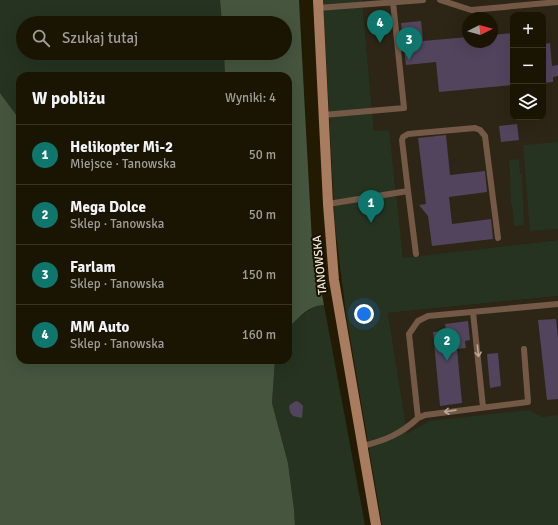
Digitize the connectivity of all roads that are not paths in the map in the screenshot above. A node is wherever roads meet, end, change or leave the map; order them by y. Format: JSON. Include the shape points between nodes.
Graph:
{"nodes":[{"id":1,"x":423,"y":0,"type":"edge"},
{"id":2,"x":440,"y":0,"type":"edge"},
{"id":3,"x":393,"y":2,"type":"junction"},
{"id":4,"x":558,"y":2,"type":"edge"},
{"id":5,"x":318,"y":4,"type":"edge"},
{"id":6,"x":323,"y":116,"type":"junction"},
{"id":7,"x":408,"y":191,"type":"junction"},
{"id":8,"x":328,"y":204,"type":"junction"},
{"id":9,"x":498,"y":238,"type":"dead end"},
{"id":10,"x":416,"y":254,"type":"dead end"},
{"id":11,"x":558,"y":304,"type":"edge"},
{"id":12,"x":474,"y":312,"type":"junction"},
{"id":13,"x":524,"y":349,"type":"dead end"},
{"id":14,"x":483,"y":406,"type":"junction"},
{"id":15,"x":418,"y":418,"type":"junction"},
{"id":16,"x":362,"y":446,"type":"junction"},
{"id":17,"x":376,"y":525,"type":"edge"}],
"edges":[{"from":1,"to":3,"type":"lane"},
{"from":2,"to":4,"type":"lane","via":[[471,10]]},
{"from":3,"to":5,"type":"lane"},
{"from":3,"to":6,"type":"lane","via":[[404,108]]},
{"from":5,"to":6,"type":"main road","name":"TANOWSKA"},
{"from":6,"to":8,"type":"main road","name":"TANOWSKA"},
{"from":7,"to":8,"type":"lane"},
{"from":7,"to":9,"type":"lane","via":[[403,137],[408,134],[447,129],[480,130],[485,136]]},
{"from":7,"to":10,"type":"lane"},
{"from":8,"to":16,"type":"main road","name":"TANOWSKA","via":[[334,280]]},
{"from":11,"to":12,"type":"lane"},
{"from":12,"to":14,"type":"lane","one_way":true},
{"from":12,"to":15,"type":"lane","via":[[428,316],[418,321],[409,334]]},
{"from":13,"to":14,"type":"lane","via":[[528,402]]},
{"from":14,"to":15,"type":"lane","one_way":true},
{"from":15,"to":16,"type":"lane","via":[[397,435]]},
{"from":16,"to":17,"type":"main road","name":"TANOWSKA"}]}
